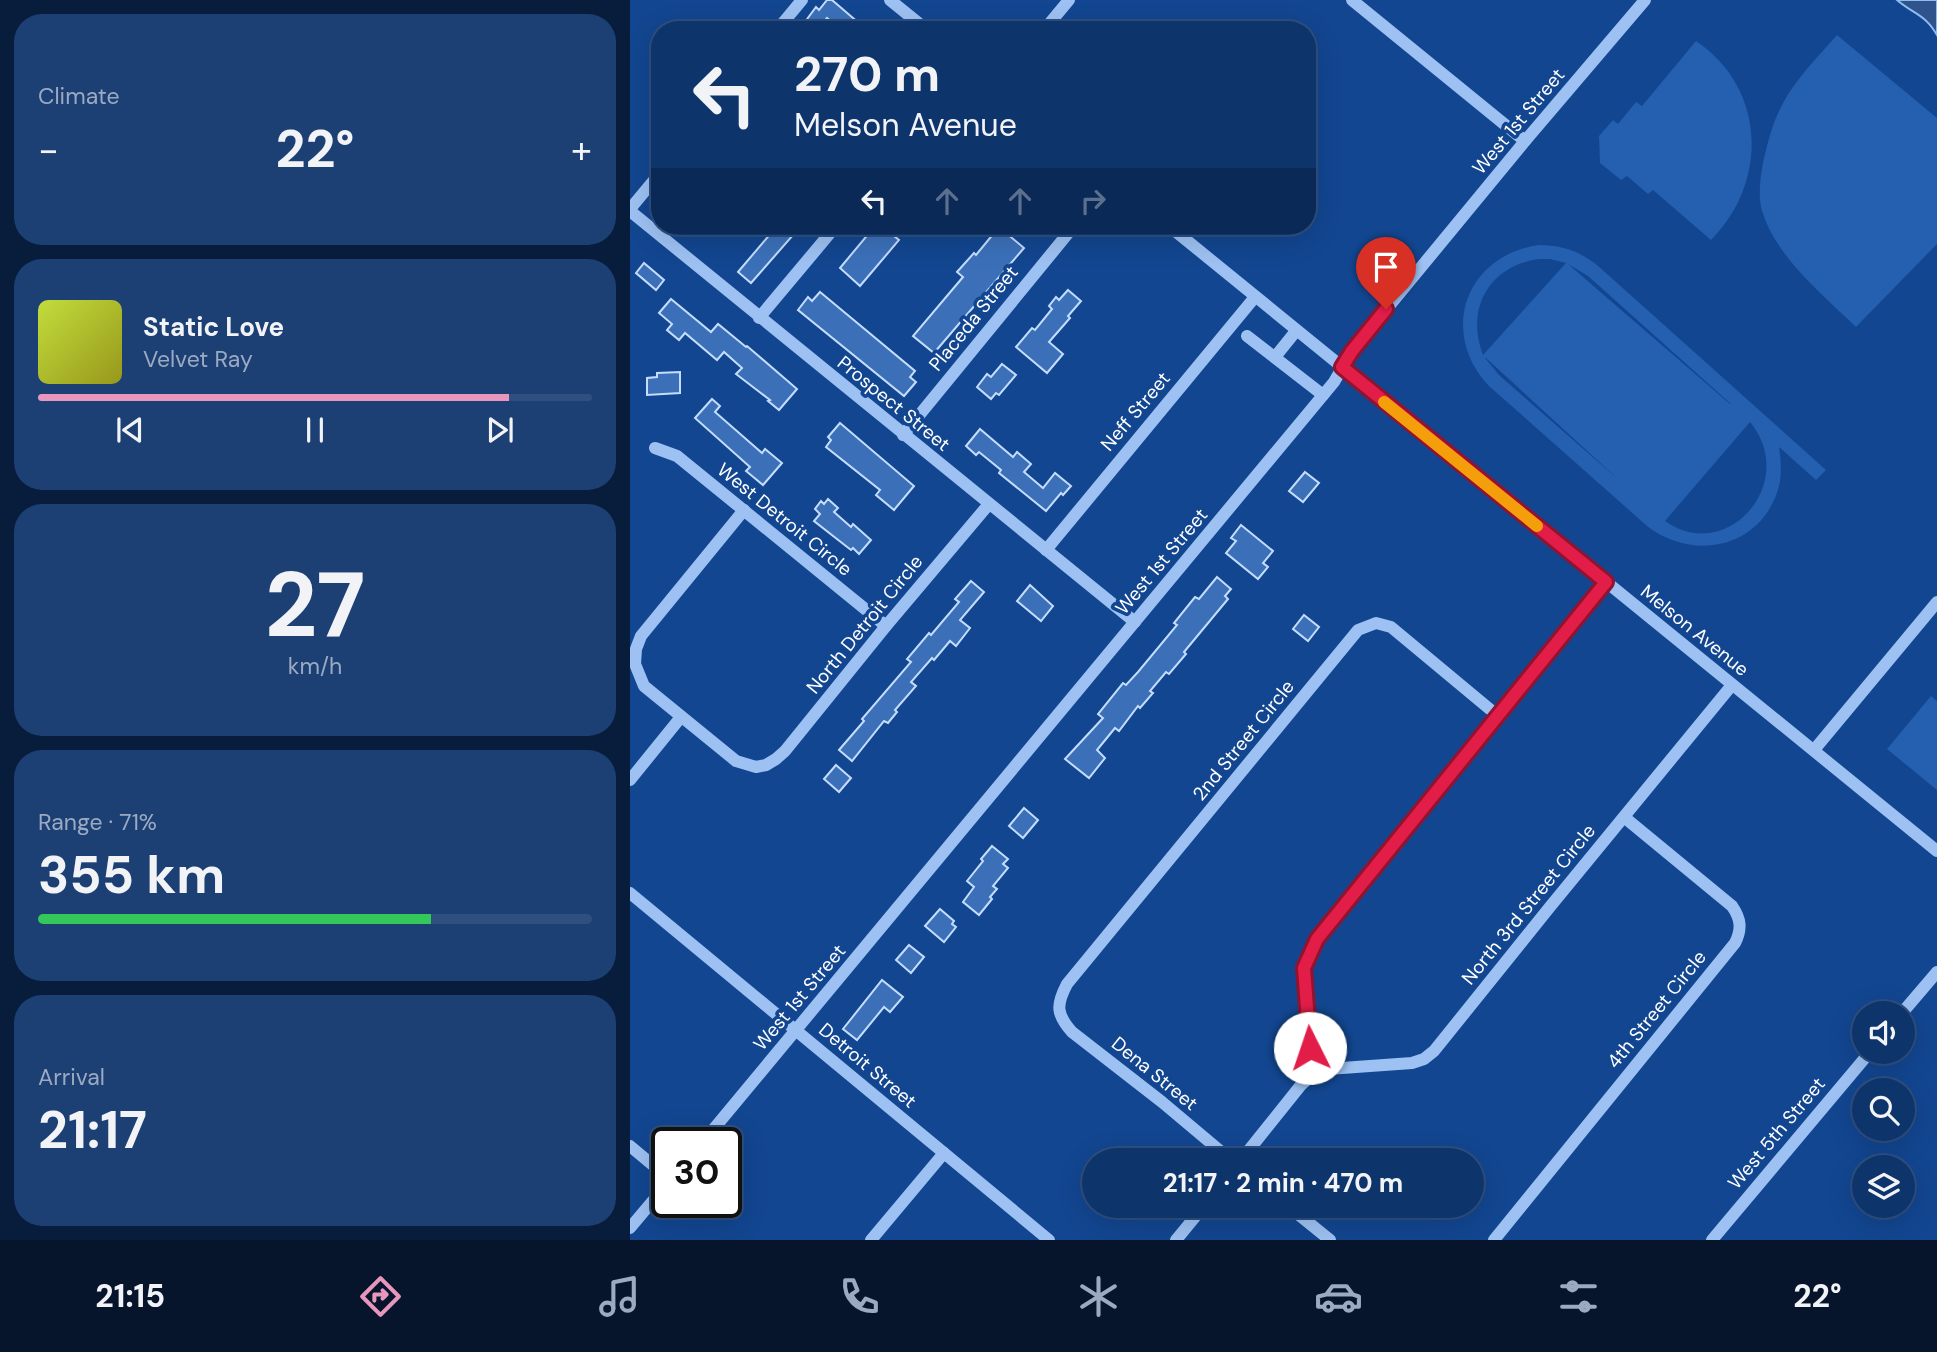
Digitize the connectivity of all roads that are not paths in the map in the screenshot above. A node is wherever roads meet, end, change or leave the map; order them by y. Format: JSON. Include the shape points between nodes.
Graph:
{"nodes":[{"id":1,"x":802,"y":0,"type":"edge"},
{"id":2,"x":890,"y":0,"type":"edge"},
{"id":3,"x":1069,"y":0,"type":"edge"},
{"id":4,"x":1352,"y":0,"type":"edge"},
{"id":5,"x":1645,"y":0,"type":"edge"},
{"id":6,"x":784,"y":21,"type":"edge"},
{"id":7,"x":916,"y":21,"type":"edge"},
{"id":8,"x":1052,"y":21,"type":"edge"},
{"id":9,"x":1525,"y":141,"type":"junction"},
{"id":10,"x":651,"y":184,"type":"edge"},
{"id":11,"x":630,"y":210,"type":"edge"},
{"id":12,"x":651,"y":228,"type":"edge"},
{"id":13,"x":660,"y":235,"type":"edge"},
{"id":14,"x":828,"y":235,"type":"edge"},
{"id":15,"x":1067,"y":235,"type":"edge"},
{"id":16,"x":1180,"y":235,"type":"edge"},
{"id":17,"x":1255,"y":297,"type":"junction"},
{"id":18,"x":759,"y":318,"type":"junction"},
{"id":19,"x":1296,"y":331,"type":"junction"},
{"id":20,"x":1247,"y":336,"type":"dead end"},
{"id":21,"x":1275,"y":356,"type":"junction"},
{"id":22,"x":1342,"y":367,"type":"junction"},
{"id":23,"x":1323,"y":395,"type":"junction"},
{"id":24,"x":903,"y":435,"type":"junction"},
{"id":25,"x":655,"y":448,"type":"dead end"},
{"id":26,"x":989,"y":504,"type":"junction"},
{"id":27,"x":744,"y":510,"type":"junction"},
{"id":28,"x":1046,"y":550,"type":"junction"},
{"id":29,"x":1606,"y":582,"type":"junction"},
{"id":30,"x":1935,"y":610,"type":"edge"},
{"id":31,"x":1135,"y":622,"type":"junction"},
{"id":32,"x":886,"y":626,"type":"junction"},
{"id":33,"x":1732,"y":685,"type":"junction"},
{"id":34,"x":1498,"y":716,"type":"junction"},
{"id":35,"x":681,"y":718,"type":"junction"},
{"id":36,"x":1814,"y":750,"type":"junction"},
{"id":37,"x":630,"y":780,"type":"edge"},
{"id":38,"x":1624,"y":817,"type":"junction"},
{"id":39,"x":1937,"y":851,"type":"edge"},
{"id":40,"x":630,"y":893,"type":"edge"},
{"id":41,"x":1937,"y":971,"type":"edge"},
{"id":42,"x":1912,"y":1001,"type":"edge"},
{"id":43,"x":1059,"y":1013,"type":"joint"},
{"id":44,"x":797,"y":1031,"type":"junction"},
{"id":45,"x":1860,"y":1064,"type":"edge"},
{"id":46,"x":1312,"y":1075,"type":"junction"},
{"id":47,"x":716,"y":1127,"type":"edge"},
{"id":48,"x":630,"y":1146,"type":"edge"},
{"id":49,"x":1217,"y":1148,"type":"edge"},
{"id":50,"x":1251,"y":1148,"type":"edge"},
{"id":51,"x":944,"y":1153,"type":"junction"},
{"id":52,"x":651,"y":1164,"type":"edge"},
{"id":53,"x":651,"y":1203,"type":"edge"},
{"id":54,"x":1194,"y":1218,"type":"edge"},
{"id":55,"x":1302,"y":1218,"type":"edge"},
{"id":56,"x":630,"y":1228,"type":"edge"},
{"id":57,"x":871,"y":1240,"type":"edge"},
{"id":58,"x":1049,"y":1240,"type":"edge"},
{"id":59,"x":1176,"y":1240,"type":"edge"},
{"id":60,"x":1330,"y":1240,"type":"edge"},
{"id":61,"x":1494,"y":1240,"type":"edge"},
{"id":62,"x":1712,"y":1240,"type":"edge"}],
"edges":[{"from":1,"to":6,"type":"street"},
{"from":2,"to":7,"type":"street"},
{"from":3,"to":8,"type":"street"},
{"from":4,"to":9,"type":"street"},
{"from":5,"to":9,"type":"street","name":"West 1st Street"},
{"from":9,"to":22,"type":"street","name":"West 1st Street"},
{"from":10,"to":11,"type":"street"},
{"from":11,"to":12,"type":"street","name":"Prospect Street"},
{"from":13,"to":18,"type":"street","name":"Prospect Street"},
{"from":14,"to":18,"type":"street"},
{"from":15,"to":24,"type":"street","name":"Placeda Street"},
{"from":16,"to":17,"type":"street","name":"Melson Avenue"},
{"from":17,"to":19,"type":"street","name":"Melson Avenue"},
{"from":17,"to":28,"type":"street","name":"Neff Street"},
{"from":18,"to":24,"type":"street","name":"Prospect Street"},
{"from":19,"to":21,"type":"street"},
{"from":19,"to":22,"type":"street","name":"Melson Avenue"},
{"from":20,"to":21,"type":"street"},
{"from":21,"to":23,"type":"street"},
{"from":22,"to":23,"type":"street","name":"West 1st Street"},
{"from":22,"to":29,"type":"street","name":"Melson Avenue"},
{"from":23,"to":31,"type":"street","name":"West 1st Street"},
{"from":24,"to":26,"type":"street","name":"Prospect Street"},
{"from":25,"to":27,"type":"street","name":"West Detroit Circle","via":[[677,456]]},
{"from":26,"to":28,"type":"street","name":"Prospect Street"},
{"from":26,"to":32,"type":"street","name":"North Detroit Circle"},
{"from":27,"to":32,"type":"street","name":"West Detroit Circle"},
{"from":27,"to":35,"type":"street","via":[[641,636],[636,649],[635,664],[644,686]]},
{"from":28,"to":31,"type":"street","name":"Prospect Street"},
{"from":29,"to":33,"type":"street","name":"Melson Avenue"},
{"from":29,"to":34,"type":"street"},
{"from":30,"to":36,"type":"street"},
{"from":31,"to":44,"type":"street","name":"West 1st Street"},
{"from":32,"to":35,"type":"street","name":"North Detroit Circle","via":[[785,751],[766,765],[736,761]]},
{"from":33,"to":36,"type":"street","name":"Melson Avenue"},
{"from":33,"to":38,"type":"street","name":"North 3rd Street Circle"},
{"from":34,"to":43,"type":"street","name":"2nd Street Circle","via":[[1391,627],[1376,623],[1359,630],[1067,984],[1059,999]]},
{"from":34,"to":46,"type":"street","via":[[1317,939],[1304,968]]},
{"from":35,"to":37,"type":"street"},
{"from":36,"to":39,"type":"street","name":"Melson Avenue"},
{"from":38,"to":46,"type":"street","name":"North 3rd Street Circle","via":[[1434,1051],[1412,1063],[1328,1069]]},
{"from":38,"to":61,"type":"street","name":"4th Street Circle","via":[[1732,906],[1740,933]]},
{"from":40,"to":44,"type":"street","name":"Detroit Street"},
{"from":41,"to":42,"type":"street"},
{"from":43,"to":49,"type":"street","name":"Dena Street","via":[[1072,1031]]},
{"from":44,"to":47,"type":"street","name":"West 1st Street"},
{"from":44,"to":51,"type":"street","name":"Detroit Street"},
{"from":45,"to":62,"type":"street","name":"West 5th Street"},
{"from":46,"to":50,"type":"street"},
{"from":48,"to":52,"type":"street"},
{"from":51,"to":57,"type":"street"},
{"from":51,"to":58,"type":"street","name":"Detroit Street"},
{"from":53,"to":56,"type":"street"},
{"from":54,"to":59,"type":"street"},
{"from":55,"to":60,"type":"street"}]}
